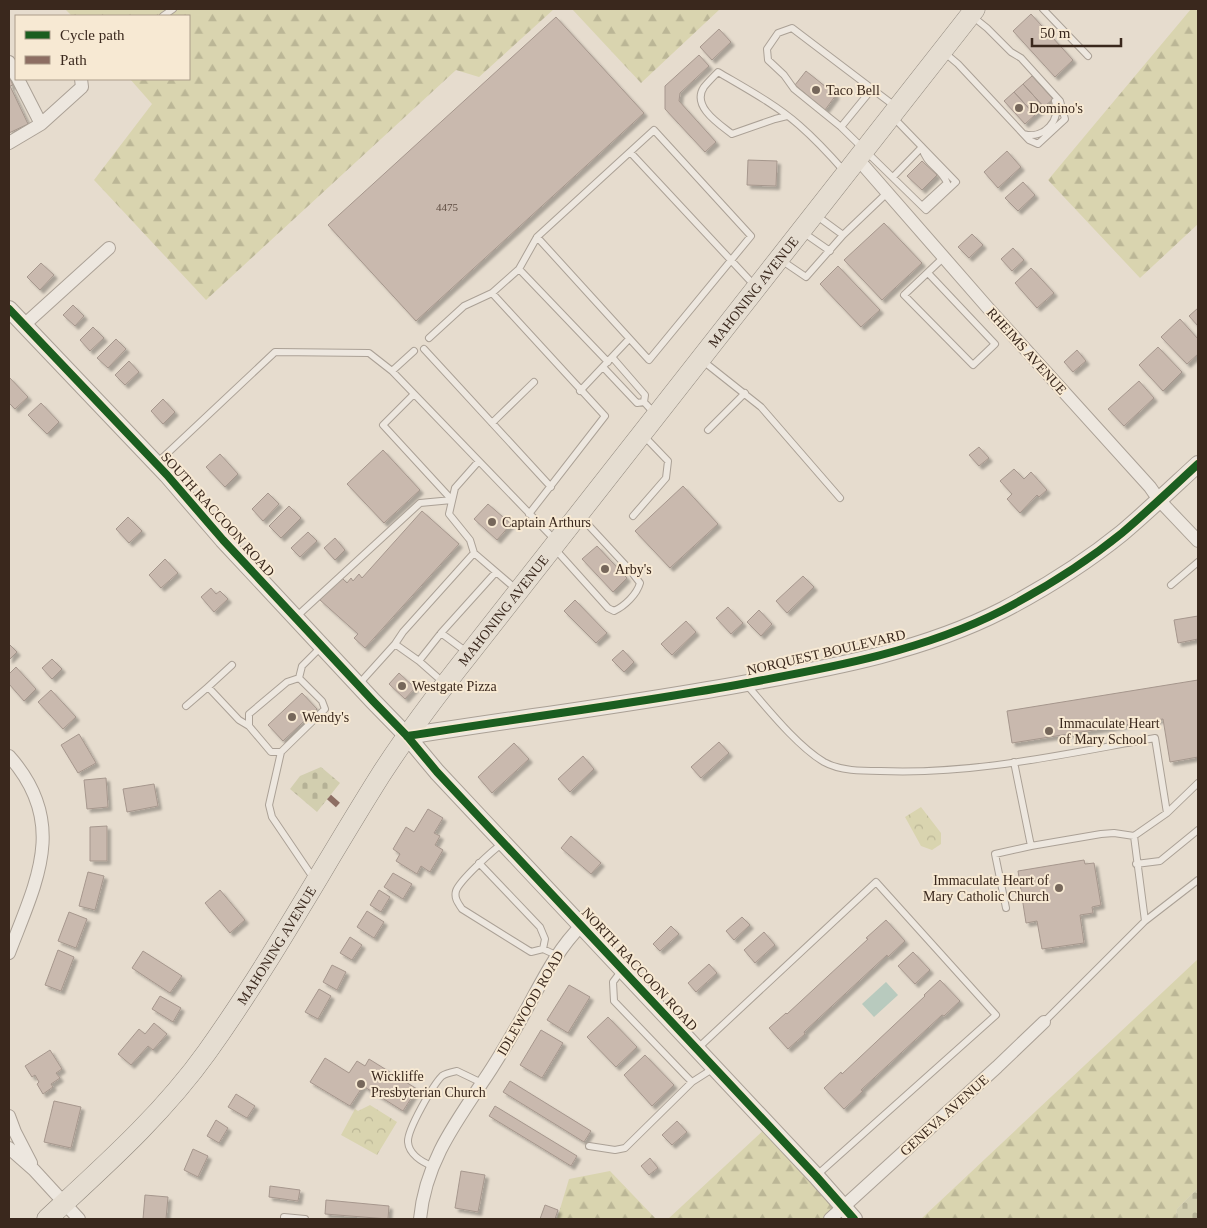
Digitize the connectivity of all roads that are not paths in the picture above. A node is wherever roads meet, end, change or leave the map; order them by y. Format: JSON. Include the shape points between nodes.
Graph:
{"nodes":[{"id":1,"x":1043,"y":9,"type":"edge"},
{"id":2,"x":972,"y":12,"type":"edge"},
{"id":3,"x":942,"y":50,"type":"junction"},
{"id":4,"x":1088,"y":56,"type":"dead end"},
{"id":5,"x":9,"y":62,"type":"edge"},
{"id":6,"x":15,"y":73,"type":"edge"},
{"id":7,"x":19,"y":80,"type":"edge"},
{"id":8,"x":81,"y":80,"type":"edge"},
{"id":9,"x":872,"y":89,"type":"junction"},
{"id":10,"x":894,"y":111,"type":"junction"},
{"id":11,"x":787,"y":116,"type":"junction"},
{"id":12,"x":41,"y":124,"type":"junction"},
{"id":13,"x":841,"y":127,"type":"junction"},
{"id":14,"x":9,"y":143,"type":"edge"},
{"id":15,"x":922,"y":147,"type":"junction"},
{"id":16,"x":630,"y":152,"type":"junction"},
{"id":17,"x":856,"y":160,"type":"junction"},
{"id":18,"x":893,"y":177,"type":"junction"},
{"id":19,"x":887,"y":193,"type":"junction"},
{"id":20,"x":814,"y":213,"type":"junction"},
{"id":21,"x":800,"y":231,"type":"junction"},
{"id":22,"x":843,"y":236,"type":"junction"},
{"id":23,"x":537,"y":237,"type":"junction"},
{"id":24,"x":109,"y":248,"type":"dead end"},
{"id":25,"x":830,"y":251,"type":"junction"},
{"id":26,"x":944,"y":258,"type":"junction"},
{"id":27,"x":778,"y":259,"type":"junction"},
{"id":28,"x":732,"y":260,"type":"junction"},
{"id":29,"x":519,"y":269,"type":"junction"},
{"id":30,"x":928,"y":273,"type":"junction"},
{"id":31,"x":756,"y":287,"type":"junction"},
{"id":32,"x":492,"y":294,"type":"junction"},
{"id":33,"x":9,"y":309,"type":"edge"},
{"id":34,"x":24,"y":325,"type":"junction"},
{"id":35,"x":429,"y":338,"type":"dead end"},
{"id":36,"x":630,"y":339,"type":"junction"},
{"id":37,"x":424,"y":349,"type":"dead end"},
{"id":38,"x":414,"y":351,"type":"dead end"},
{"id":39,"x":700,"y":359,"type":"junction"},
{"id":40,"x":608,"y":362,"type":"junction"},
{"id":41,"x":392,"y":371,"type":"junction"},
{"id":42,"x":534,"y":382,"type":"dead end"},
{"id":43,"x":580,"y":391,"type":"junction"},
{"id":44,"x":745,"y":393,"type":"junction"},
{"id":45,"x":414,"y":394,"type":"junction"},
{"id":46,"x":650,"y":409,"type":"junction"},
{"id":47,"x":492,"y":423,"type":"junction"},
{"id":48,"x":708,"y":430,"type":"dead end"},
{"id":49,"x":641,"y":434,"type":"junction"},
{"id":50,"x":478,"y":462,"type":"junction"},
{"id":51,"x":156,"y":464,"type":"junction"},
{"id":52,"x":1198,"y":464,"type":"edge"},
{"id":53,"x":550,"y":487,"type":"junction"},
{"id":54,"x":840,"y":498,"type":"dead end"},
{"id":55,"x":452,"y":500,"type":"junction"},
{"id":56,"x":1159,"y":500,"type":"junction"},
{"id":57,"x":530,"y":514,"type":"junction"},
{"id":58,"x":578,"y":514,"type":"junction"},
{"id":59,"x":633,"y":516,"type":"dead end"},
{"id":60,"x":1198,"y":541,"type":"edge"},
{"id":61,"x":554,"y":544,"type":"junction"},
{"id":62,"x":474,"y":553,"type":"junction"},
{"id":63,"x":1198,"y":562,"type":"edge"},
{"id":64,"x":496,"y":572,"type":"junction"},
{"id":65,"x":1171,"y":586,"type":"dead end"},
{"id":66,"x":518,"y":590,"type":"junction"},
{"id":67,"x":295,"y":618,"type":"junction"},
{"id":68,"x":441,"y":633,"type":"junction"},
{"id":69,"x":395,"y":644,"type":"junction"},
{"id":70,"x":322,"y":646,"type":"junction"},
{"id":71,"x":469,"y":654,"type":"junction"},
{"id":72,"x":419,"y":661,"type":"junction"},
{"id":73,"x":232,"y":665,"type":"dead end"},
{"id":74,"x":299,"y":678,"type":"junction"},
{"id":75,"x":445,"y":684,"type":"junction"},
{"id":76,"x":745,"y":684,"type":"junction"},
{"id":77,"x":358,"y":685,"type":"junction"},
{"id":78,"x":208,"y":686,"type":"junction"},
{"id":79,"x":186,"y":706,"type":"dead end"},
{"id":80,"x":249,"y":726,"type":"junction"},
{"id":81,"x":407,"y":736,"type":"junction"},
{"id":82,"x":281,"y":752,"type":"junction"},
{"id":83,"x":9,"y":756,"type":"edge"},
{"id":84,"x":1014,"y":762,"type":"junction"},
{"id":85,"x":1198,"y":783,"type":"edge"},
{"id":86,"x":1167,"y":813,"type":"junction"},
{"id":87,"x":1198,"y":830,"type":"edge"},
{"id":88,"x":1134,"y":836,"type":"junction"},
{"id":89,"x":504,"y":842,"type":"junction"},
{"id":90,"x":1031,"y":846,"type":"junction"},
{"id":91,"x":479,"y":863,"type":"junction"},
{"id":92,"x":1136,"y":864,"type":"junction"},
{"id":93,"x":1198,"y":880,"type":"edge"},
{"id":94,"x":315,"y":881,"type":"junction"},
{"id":95,"x":1006,"y":908,"type":"dead end"},
{"id":96,"x":1145,"y":921,"type":"junction"},
{"id":97,"x":582,"y":925,"type":"junction"},
{"id":98,"x":543,"y":949,"type":"junction"},
{"id":99,"x":9,"y":954,"type":"edge"},
{"id":100,"x":558,"y":956,"type":"junction"},
{"id":101,"x":622,"y":969,"type":"junction"},
{"id":102,"x":1044,"y":1022,"type":"joint"},
{"id":103,"x":697,"y":1049,"type":"junction"},
{"id":104,"x":714,"y":1067,"type":"junction"},
{"id":105,"x":692,"y":1082,"type":"junction"},
{"id":106,"x":482,"y":1083,"type":"junction"},
{"id":107,"x":9,"y":1116,"type":"edge"},
{"id":108,"x":589,"y":1146,"type":"dead end"},
{"id":109,"x":9,"y":1148,"type":"edge"},
{"id":110,"x":432,"y":1166,"type":"junction"},
{"id":111,"x":34,"y":1170,"type":"junction"},
{"id":112,"x":816,"y":1176,"type":"junction"},
{"id":113,"x":64,"y":1203,"type":"junction"},
{"id":114,"x":843,"y":1207,"type":"junction"},
{"id":115,"x":284,"y":1216,"type":"dead end"},
{"id":116,"x":48,"y":1219,"type":"edge"},
{"id":117,"x":79,"y":1219,"type":"edge"},
{"id":118,"x":305,"y":1219,"type":"edge"},
{"id":119,"x":420,"y":1219,"type":"edge"},
{"id":120,"x":830,"y":1219,"type":"edge"},
{"id":121,"x":854,"y":1219,"type":"edge"}],
"edges":[{"from":1,"to":4,"type":"lane"},
{"from":2,"to":3,"type":"main road","name":"MAHONING AVENUE"},
{"from":2,"to":3,"type":"lane","via":[[1021,58],[1060,101],[1065,119],[1038,144],[1029,140]]},
{"from":3,"to":10,"type":"main road","name":"MAHONING AVENUE"},
{"from":5,"to":6,"type":"street"},
{"from":7,"to":12,"type":"street"},
{"from":8,"to":12,"type":"street","via":[[82,87]]},
{"from":9,"to":10,"type":"lane"},
{"from":9,"to":13,"type":"lane"},
{"from":9,"to":13,"type":"lane","via":[[792,28],[778,33],[767,49],[768,60],[794,89]]},
{"from":10,"to":15,"type":"lane"},
{"from":10,"to":17,"type":"main road","name":"MAHONING AVENUE"},
{"from":11,"to":11,"type":"lane","via":[[718,72],[703,88],[700,99],[706,111],[732,134]]},
{"from":11,"to":17,"type":"lane","via":[[826,150]]},
{"from":12,"to":14,"type":"street"},
{"from":13,"to":17,"type":"lane"},
{"from":15,"to":18,"type":"lane"},
{"from":15,"to":18,"type":"lane","via":[[956,182],[926,210]]},
{"from":16,"to":23,"type":"lane"},
{"from":16,"to":28,"type":"lane"},
{"from":16,"to":28,"type":"lane","via":[[654,130],[751,236]]},
{"from":17,"to":18,"type":"lane"},
{"from":17,"to":19,"type":"street","name":"RHEIMS AVENUE"},
{"from":17,"to":20,"type":"main road","name":"MAHONING AVENUE"},
{"from":19,"to":22,"type":"lane"},
{"from":19,"to":26,"type":"street","name":"RHEIMS AVENUE"},
{"from":20,"to":21,"type":"main road","name":"MAHONING AVENUE"},
{"from":20,"to":22,"type":"lane"},
{"from":21,"to":25,"type":"lane"},
{"from":21,"to":27,"type":"main road","name":"MAHONING AVENUE"},
{"from":22,"to":25,"type":"lane"},
{"from":23,"to":29,"type":"lane"},
{"from":23,"to":36,"type":"lane"},
{"from":24,"to":34,"type":"street"},
{"from":25,"to":27,"type":"lane","via":[[806,277]]},
{"from":26,"to":30,"type":"lane"},
{"from":26,"to":56,"type":"street","name":"RHEIMS AVENUE","via":[[1150,486]]},
{"from":27,"to":31,"type":"main road","name":"MAHONING AVENUE"},
{"from":28,"to":31,"type":"lane"},
{"from":28,"to":36,"type":"lane","via":[[649,360]]},
{"from":29,"to":32,"type":"lane"},
{"from":29,"to":40,"type":"lane"},
{"from":30,"to":30,"type":"lane","via":[[904,295],[972,365],[995,344]]},
{"from":31,"to":39,"type":"main road","name":"MAHONING AVENUE"},
{"from":32,"to":35,"type":"lane","via":[[464,306]]},
{"from":32,"to":43,"type":"lane"},
{"from":33,"to":34,"type":"street","name":"SOUTH RACCOON ROAD"},
{"from":34,"to":51,"type":"street","name":"SOUTH RACCOON ROAD"},
{"from":36,"to":40,"type":"lane"},
{"from":37,"to":47,"type":"lane"},
{"from":38,"to":41,"type":"lane"},
{"from":39,"to":44,"type":"lane"},
{"from":39,"to":46,"type":"main road","name":"MAHONING AVENUE"},
{"from":40,"to":43,"type":"lane"},
{"from":40,"to":46,"type":"lane","via":[[645,395]]},
{"from":40,"to":46,"type":"lane","via":[[637,403]]},
{"from":41,"to":45,"type":"lane"},
{"from":41,"to":51,"type":"lane","via":[[369,353],[274,352]]},
{"from":42,"to":47,"type":"lane"},
{"from":43,"to":53,"type":"lane","via":[[605,416]]},
{"from":44,"to":48,"type":"lane"},
{"from":44,"to":54,"type":"lane"},
{"from":45,"to":50,"type":"lane"},
{"from":45,"to":55,"type":"lane","via":[[383,425]]},
{"from":46,"to":49,"type":"main road","name":"MAHONING AVENUE"},
{"from":47,"to":53,"type":"lane"},
{"from":49,"to":58,"type":"main road","name":"MAHONING AVENUE"},
{"from":49,"to":59,"type":"lane","via":[[668,461],[666,478]]},
{"from":50,"to":55,"type":"lane","via":[[455,488]]},
{"from":50,"to":57,"type":"lane"},
{"from":51,"to":67,"type":"street","name":"SOUTH RACCOON ROAD"},
{"from":52,"to":56,"type":"street","name":"NORQUEST BOULEVARD"},
{"from":53,"to":57,"type":"lane"},
{"from":55,"to":62,"type":"lane","via":[[449,514],[470,540]]},
{"from":55,"to":67,"type":"lane","via":[[420,503]]},
{"from":56,"to":60,"type":"street","name":"RHEIMS AVENUE"},
{"from":56,"to":76,"type":"street","name":"NORQUEST BOULEVARD","via":[[1068,572],[958,630],[872,657]]},
{"from":57,"to":61,"type":"lane"},
{"from":58,"to":61,"type":"main road","name":"MAHONING AVENUE"},
{"from":58,"to":61,"type":"lane","via":[[630,570],[640,583],[638,590],[619,609],[608,608]]},
{"from":61,"to":66,"type":"main road","name":"MAHONING AVENUE"},
{"from":62,"to":64,"type":"lane"},
{"from":62,"to":69,"type":"lane"},
{"from":63,"to":65,"type":"lane"},
{"from":64,"to":66,"type":"lane"},
{"from":64,"to":68,"type":"lane"},
{"from":66,"to":71,"type":"main road","name":"MAHONING AVENUE"},
{"from":67,"to":70,"type":"street","name":"SOUTH RACCOON ROAD"},
{"from":68,"to":71,"type":"lane"},
{"from":68,"to":72,"type":"lane"},
{"from":69,"to":72,"type":"lane"},
{"from":69,"to":77,"type":"lane"},
{"from":70,"to":74,"type":"lane","via":[[302,666]]},
{"from":70,"to":77,"type":"street","name":"SOUTH RACCOON ROAD"},
{"from":71,"to":75,"type":"main road","name":"MAHONING AVENUE"},
{"from":72,"to":75,"type":"lane"},
{"from":73,"to":78,"type":"lane"},
{"from":74,"to":80,"type":"lane","via":[[287,682],[249,714]]},
{"from":74,"to":82,"type":"lane","via":[[322,701],[325,710]]},
{"from":75,"to":81,"type":"main road","name":"MAHONING AVENUE"},
{"from":76,"to":81,"type":"street","name":"NORQUEST BOULEVARD"},
{"from":76,"to":84,"type":"lane","via":[[799,742],[825,763],[842,768],[902,772],[975,768]]},
{"from":77,"to":81,"type":"street","name":"SOUTH RACCOON ROAD"},
{"from":78,"to":79,"type":"lane"},
{"from":78,"to":80,"type":"lane","via":[[239,720]]},
{"from":80,"to":82,"type":"lane","via":[[271,752]]},
{"from":81,"to":89,"type":"street","name":"NORTH RACCOON ROAD"},
{"from":81,"to":94,"type":"main road","name":"MAHONING AVENUE"},
{"from":82,"to":94,"type":"lane","via":[[269,805],[272,817]]},
{"from":83,"to":99,"type":"street","via":[[28,782],[39,809],[43,834],[41,862]]},
{"from":84,"to":86,"type":"lane","via":[[1155,738]]},
{"from":84,"to":90,"type":"lane"},
{"from":85,"to":86,"type":"lane"},
{"from":86,"to":88,"type":"lane"},
{"from":87,"to":92,"type":"lane","via":[[1160,861]]},
{"from":88,"to":90,"type":"lane","via":[[1101,834]]},
{"from":88,"to":92,"type":"lane"},
{"from":89,"to":91,"type":"lane"},
{"from":89,"to":97,"type":"street","name":"NORTH RACCOON ROAD"},
{"from":90,"to":95,"type":"lane","via":[[995,854]]},
{"from":91,"to":98,"type":"lane","via":[[540,927],[545,939]]},
{"from":91,"to":98,"type":"lane","via":[[456,889],[456,899],[462,909],[531,952]]},
{"from":92,"to":96,"type":"lane"},
{"from":93,"to":96,"type":"lane"},
{"from":94,"to":113,"type":"main road","name":"MAHONING AVENUE","via":[[206,1053],[147,1123]]},
{"from":96,"to":102,"type":"lane"},
{"from":97,"to":100,"type":"street","name":"IDLEWOOD ROAD"},
{"from":97,"to":101,"type":"street","name":"NORTH RACCOON ROAD"},
{"from":98,"to":100,"type":"lane"},
{"from":100,"to":106,"type":"street","name":"IDLEWOOD ROAD"},
{"from":101,"to":103,"type":"street","name":"NORTH RACCOON ROAD"},
{"from":101,"to":105,"type":"lane","via":[[613,982],[614,1001]]},
{"from":102,"to":114,"type":"street","name":"GENEVA AVENUE"},
{"from":103,"to":104,"type":"street","name":"NORTH RACCOON ROAD"},
{"from":103,"to":112,"type":"lane","via":[[876,882],[996,1015]]},
{"from":104,"to":105,"type":"lane"},
{"from":104,"to":112,"type":"street","name":"NORTH RACCOON ROAD"},
{"from":105,"to":108,"type":"lane","via":[[625,1148],[615,1150]]},
{"from":106,"to":110,"type":"street","name":"IDLEWOOD ROAD","via":[[462,1111]]},
{"from":106,"to":110,"type":"lane","via":[[457,1071],[444,1075],[427,1099],[408,1142],[421,1161]]},
{"from":107,"to":111,"type":"street"},
{"from":109,"to":111,"type":"street"},
{"from":110,"to":119,"type":"street","name":"IDLEWOOD ROAD"},
{"from":111,"to":113,"type":"street"},
{"from":112,"to":114,"type":"street","name":"NORTH RACCOON ROAD"},
{"from":113,"to":116,"type":"main road","name":"MAHONING AVENUE"},
{"from":113,"to":117,"type":"street"},
{"from":114,"to":120,"type":"street","name":"GENEVA AVENUE"},
{"from":114,"to":121,"type":"street","name":"NORTH RACCOON ROAD"},
{"from":115,"to":118,"type":"lane"}]}
